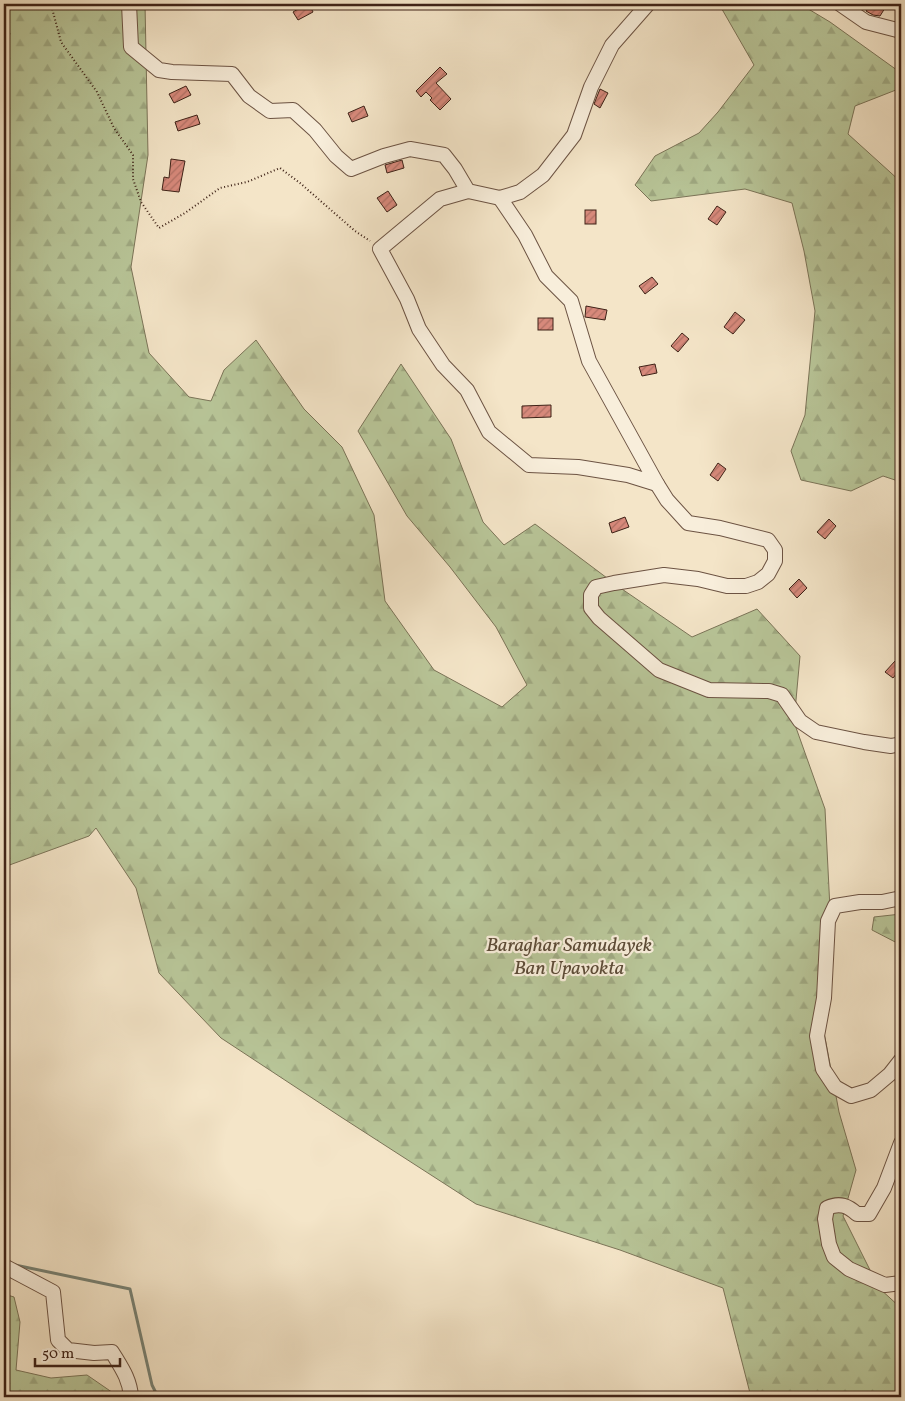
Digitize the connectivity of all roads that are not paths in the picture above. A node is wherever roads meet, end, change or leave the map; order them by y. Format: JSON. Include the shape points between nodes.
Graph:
{"nodes":[{"id":1,"x":129,"y":4,"type":"edge"},
{"id":2,"x":648,"y":4,"type":"edge"},
{"id":3,"x":840,"y":4,"type":"edge"},
{"id":4,"x":901,"y":31,"type":"edge"},
{"id":5,"x":468,"y":191,"type":"junction"},
{"id":6,"x":500,"y":198,"type":"junction"},
{"id":7,"x":657,"y":484,"type":"junction"},
{"id":8,"x":901,"y":744,"type":"edge"},
{"id":9,"x":901,"y":898,"type":"edge"},
{"id":10,"x":901,"y":1060,"type":"edge"},
{"id":11,"x":901,"y":1142,"type":"edge"},
{"id":12,"x":4,"y":1266,"type":"edge"},
{"id":13,"x":901,"y":1283,"type":"edge"},
{"id":14,"x":131,"y":1397,"type":"edge"}],
"edges":[{"from":1,"to":5,"type":"street","via":[[131,47],[159,70],[232,74],[249,96],[270,111],[293,110],[351,169],[410,149],[444,155]]},
{"from":2,"to":6,"type":"street","via":[[612,45],[591,87],[574,135],[543,175],[520,192]]},
{"from":3,"to":4,"type":"street","via":[[866,22]]},
{"from":5,"to":6,"type":"street"},
{"from":5,"to":7,"type":"street","via":[[440,198],[380,248],[419,329],[443,365],[467,390],[489,432],[529,465],[620,473]]},
{"from":6,"to":7,"type":"street","via":[[525,235],[546,276],[571,301],[589,361]]},
{"from":7,"to":8,"type":"street","via":[[688,523],[768,540],[775,550],[775,561],[768,574],[746,586],[664,576],[596,587],[591,608],[599,618],[659,670],[709,690],[769,691],[782,696],[800,721],[816,732],[891,746]]},
{"from":9,"to":10,"type":"street","via":[[835,906],[828,921],[824,998],[817,1036],[823,1069],[835,1087],[851,1096],[871,1090]]},
{"from":11,"to":13,"type":"street","via":[[884,1188],[869,1214],[857,1214],[839,1204],[828,1208],[824,1219],[834,1257],[885,1285]]},
{"from":12,"to":14,"type":"street","via":[[53,1292],[58,1340],[68,1350],[94,1354],[112,1352],[130,1386]]}]}
